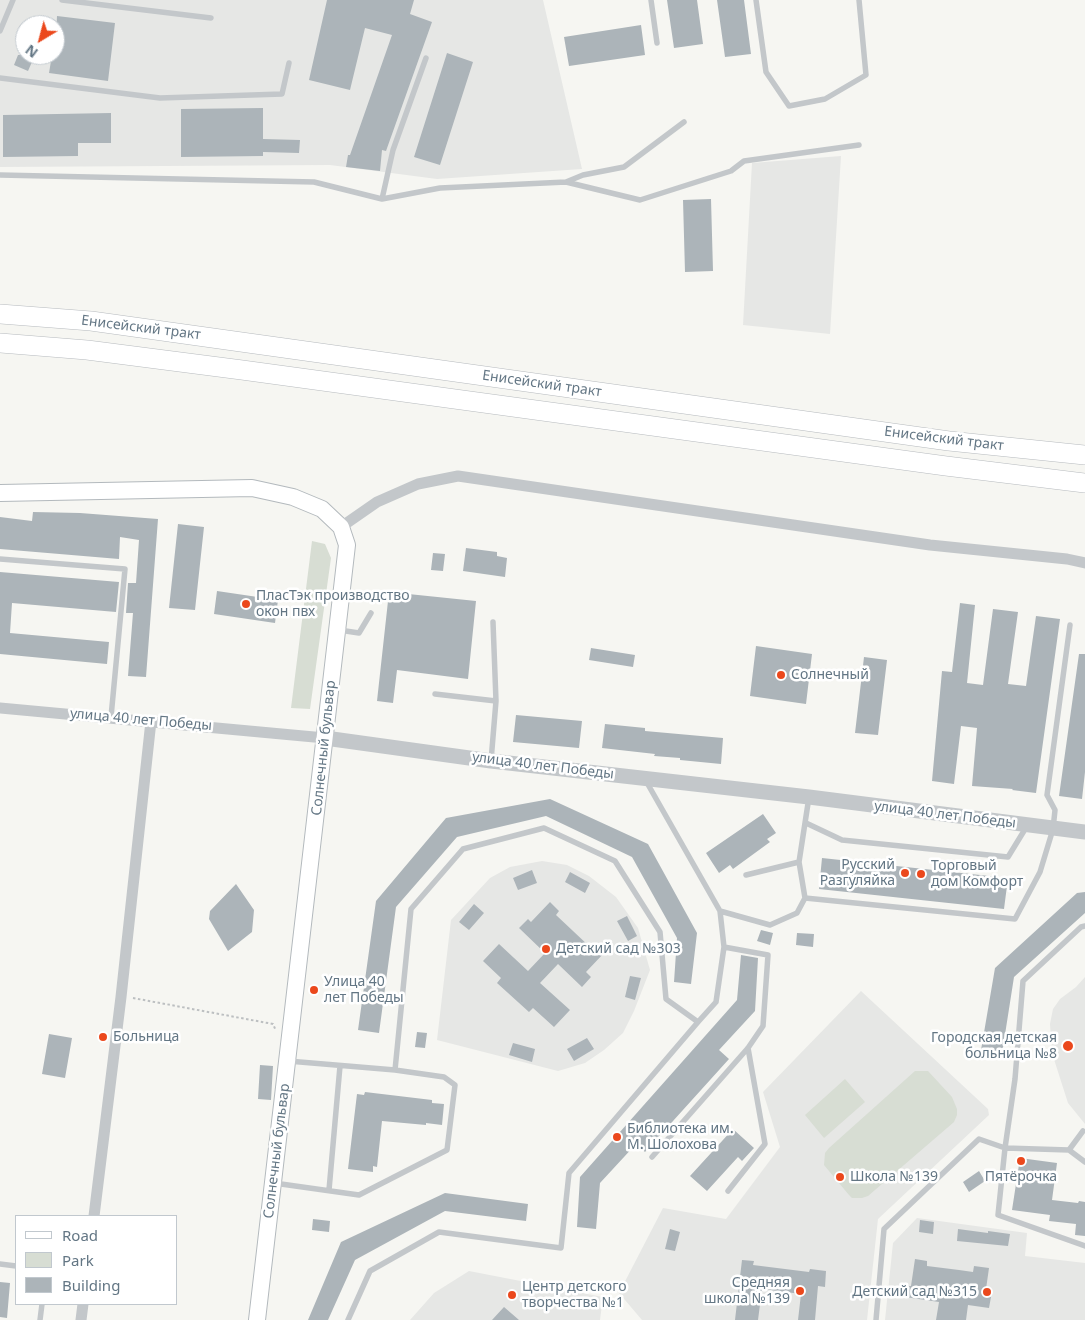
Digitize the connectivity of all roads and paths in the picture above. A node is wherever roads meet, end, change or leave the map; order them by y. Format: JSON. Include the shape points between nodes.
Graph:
{"nodes":[{"id":1,"x":13,"y":0,"type":"edge"},
{"id":2,"x":62,"y":0,"type":"edge"},
{"id":3,"x":651,"y":0,"type":"edge"},
{"id":4,"x":756,"y":0,"type":"edge"},
{"id":5,"x":859,"y":0,"type":"edge"},
{"id":6,"x":211,"y":18,"type":"dead end"},
{"id":7,"x":0,"y":31,"type":"edge"},
{"id":8,"x":658,"y":43,"type":"dead end"},
{"id":9,"x":426,"y":58,"type":"dead end"},
{"id":10,"x":289,"y":63,"type":"dead end"},
{"id":11,"x":0,"y":78,"type":"edge"},
{"id":12,"x":684,"y":122,"type":"dead end"},
{"id":13,"x":859,"y":145,"type":"dead end"},
{"id":14,"x":0,"y":175,"type":"edge"},
{"id":15,"x":566,"y":182,"type":"junction"},
{"id":16,"x":382,"y":199,"type":"junction"},
{"id":17,"x":0,"y":314,"type":"edge"},
{"id":18,"x":0,"y":343,"type":"edge"},
{"id":19,"x":1085,"y":455,"type":"edge"},
{"id":20,"x":1085,"y":482,"type":"edge"},
{"id":21,"x":0,"y":493,"type":"edge"},
{"id":22,"x":341,"y":527,"type":"junction"},
{"id":23,"x":0,"y":559,"type":"edge"},
{"id":24,"x":1085,"y":563,"type":"edge"},
{"id":25,"x":371,"y":614,"type":"dead end"},
{"id":26,"x":493,"y":622,"type":"dead end"},
{"id":27,"x":1070,"y":625,"type":"dead end"},
{"id":28,"x":337,"y":630,"type":"junction"},
{"id":29,"x":435,"y":694,"type":"dead end"},
{"id":30,"x":496,"y":701,"type":"junction"},
{"id":31,"x":0,"y":708,"type":"edge"},
{"id":32,"x":111,"y":717,"type":"junction"},
{"id":33,"x":151,"y":721,"type":"junction"},
{"id":34,"x":325,"y":738,"type":"junction"},
{"id":35,"x":491,"y":760,"type":"junction"},
{"id":36,"x":645,"y":778,"type":"junction"},
{"id":37,"x":810,"y":797,"type":"junction"},
{"id":38,"x":806,"y":823,"type":"junction"},
{"id":39,"x":1028,"y":825,"type":"junction"},
{"id":40,"x":1052,"y":829,"type":"junction"},
{"id":41,"x":1085,"y":832,"type":"edge"},
{"id":42,"x":799,"y":862,"type":"junction"},
{"id":43,"x":746,"y":875,"type":"dead end"},
{"id":44,"x":805,"y":898,"type":"junction"},
{"id":45,"x":720,"y":911,"type":"junction"},
{"id":46,"x":1085,"y":926,"type":"edge"},
{"id":47,"x":724,"y":947,"type":"junction"},
{"id":48,"x":133,"y":998,"type":"dead end"},
{"id":49,"x":698,"y":1022,"type":"junction"},
{"id":50,"x":276,"y":1032,"type":"dead end"},
{"id":51,"x":748,"y":1048,"type":"junction"},
{"id":52,"x":288,"y":1061,"type":"junction"},
{"id":53,"x":340,"y":1066,"type":"junction"},
{"id":54,"x":395,"y":1070,"type":"junction"},
{"id":55,"x":1083,"y":1131,"type":"dead end"},
{"id":56,"x":1005,"y":1148,"type":"junction"},
{"id":57,"x":1070,"y":1150,"type":"junction"},
{"id":58,"x":652,"y":1157,"type":"dead end"},
{"id":59,"x":1085,"y":1162,"type":"edge"},
{"id":60,"x":272,"y":1182,"type":"junction"},
{"id":61,"x":329,"y":1190,"type":"junction"},
{"id":62,"x":728,"y":1191,"type":"dead end"},
{"id":63,"x":94,"y":1215,"type":"edge"},
{"id":64,"x":1085,"y":1246,"type":"edge"},
{"id":65,"x":0,"y":1264,"type":"edge"},
{"id":66,"x":15,"y":1266,"type":"edge"},
{"id":67,"x":42,"y":1305,"type":"edge"},
{"id":68,"x":83,"y":1305,"type":"edge"},
{"id":69,"x":40,"y":1320,"type":"edge"},
{"id":70,"x":82,"y":1320,"type":"edge"},
{"id":71,"x":257,"y":1320,"type":"edge"},
{"id":72,"x":348,"y":1320,"type":"edge"},
{"id":73,"x":876,"y":1320,"type":"edge"}],
"edges":[{"from":1,"to":7,"type":"lane"},
{"from":2,"to":6,"type":"lane"},
{"from":3,"to":8,"type":"lane"},
{"from":4,"to":5,"type":"lane","via":[[766,72],[789,106],[825,100],[866,75]]},
{"from":9,"to":16,"type":"lane","via":[[393,150]]},
{"from":10,"to":11,"type":"lane","via":[[282,94],[160,98]]},
{"from":12,"to":15,"type":"lane","via":[[624,168],[583,175]]},
{"from":13,"to":15,"type":"lane","via":[[744,161],[731,171],[640,200]]},
{"from":14,"to":16,"type":"lane","via":[[314,182]]},
{"from":15,"to":16,"type":"lane","via":[[440,188]]},
{"from":17,"to":19,"type":"main road","name":"Енисейский тракт","via":[[91,321],[949,441]]},
{"from":18,"to":20,"type":"main road","name":"Енисейский тракт","via":[[87,350],[252,371],[936,465]]},
{"from":21,"to":22,"type":"main road","via":[[252,488],[293,496],[322,508]]},
{"from":22,"to":24,"type":"street","via":[[385,498],[418,484],[458,476],[930,545]]},
{"from":22,"to":28,"type":"main road","name":"Солнечный бульвар","via":[[347,545]]},
{"from":23,"to":32,"type":"lane","via":[[125,569]]},
{"from":25,"to":28,"type":"lane","via":[[359,633]]},
{"from":26,"to":30,"type":"lane"},
{"from":27,"to":40,"type":"lane","via":[[1047,795],[1055,810]]},
{"from":28,"to":34,"type":"main road","name":"Солнечный бульвар"},
{"from":29,"to":30,"type":"lane"},
{"from":30,"to":35,"type":"lane"},
{"from":31,"to":32,"type":"street","name":"улица 40 лет Победы"},
{"from":32,"to":33,"type":"street","name":"улица 40 лет Победы"},
{"from":33,"to":34,"type":"street","name":"улица 40 лет Победы"},
{"from":33,"to":63,"type":"street"},
{"from":34,"to":35,"type":"street","name":"улица 40 лет Победы"},
{"from":34,"to":52,"type":"main road","name":"Солнечный бульвар"},
{"from":35,"to":36,"type":"street","name":"улица 40 лет Победы"},
{"from":36,"to":37,"type":"street","name":"улица 40 лет Победы"},
{"from":36,"to":45,"type":"lane"},
{"from":37,"to":38,"type":"lane"},
{"from":37,"to":39,"type":"street","name":"улица 40 лет Победы"},
{"from":38,"to":39,"type":"lane","via":[[842,840],[1008,857]]},
{"from":38,"to":42,"type":"lane"},
{"from":39,"to":40,"type":"street","name":"улица 40 лет Победы"},
{"from":40,"to":41,"type":"street","name":"улица 40 лет Победы"},
{"from":40,"to":44,"type":"lane","via":[[1040,872],[1015,919]]},
{"from":42,"to":43,"type":"lane"},
{"from":42,"to":44,"type":"lane"},
{"from":44,"to":45,"type":"lane","via":[[797,913],[770,925]]},
{"from":45,"to":47,"type":"lane"},
{"from":46,"to":56,"type":"lane","via":[[1023,981],[1015,1080]]},
{"from":47,"to":49,"type":"lane","via":[[716,1002]]},
{"from":47,"to":51,"type":"lane","via":[[768,955],[763,1026]]},
{"from":48,"to":50,"type":"path","via":[[273,1024]]},
{"from":49,"to":54,"type":"lane","via":[[666,999],[660,932],[616,861],[544,828],[463,849],[410,909]]},
{"from":49,"to":72,"type":"lane","via":[[569,1173],[561,1248],[439,1232],[370,1271]]},
{"from":51,"to":58,"type":"lane"},
{"from":51,"to":62,"type":"lane","via":[[765,1144]]},
{"from":52,"to":53,"type":"lane"},
{"from":52,"to":60,"type":"main road","name":"Солнечный бульвар"},
{"from":53,"to":54,"type":"lane"},
{"from":53,"to":61,"type":"lane"},
{"from":54,"to":61,"type":"lane","via":[[444,1077],[455,1085],[447,1150],[360,1195]]},
{"from":55,"to":57,"type":"lane"},
{"from":56,"to":57,"type":"lane"},
{"from":56,"to":64,"type":"lane","via":[[998,1215]]},
{"from":56,"to":73,"type":"lane","via":[[980,1139],[884,1229]]},
{"from":57,"to":59,"type":"lane"},
{"from":60,"to":61,"type":"lane"},
{"from":60,"to":71,"type":"main road","name":"Солнечный бульвар"},
{"from":65,"to":66,"type":"lane"},
{"from":67,"to":69,"type":"lane"},
{"from":68,"to":70,"type":"street"}]}
